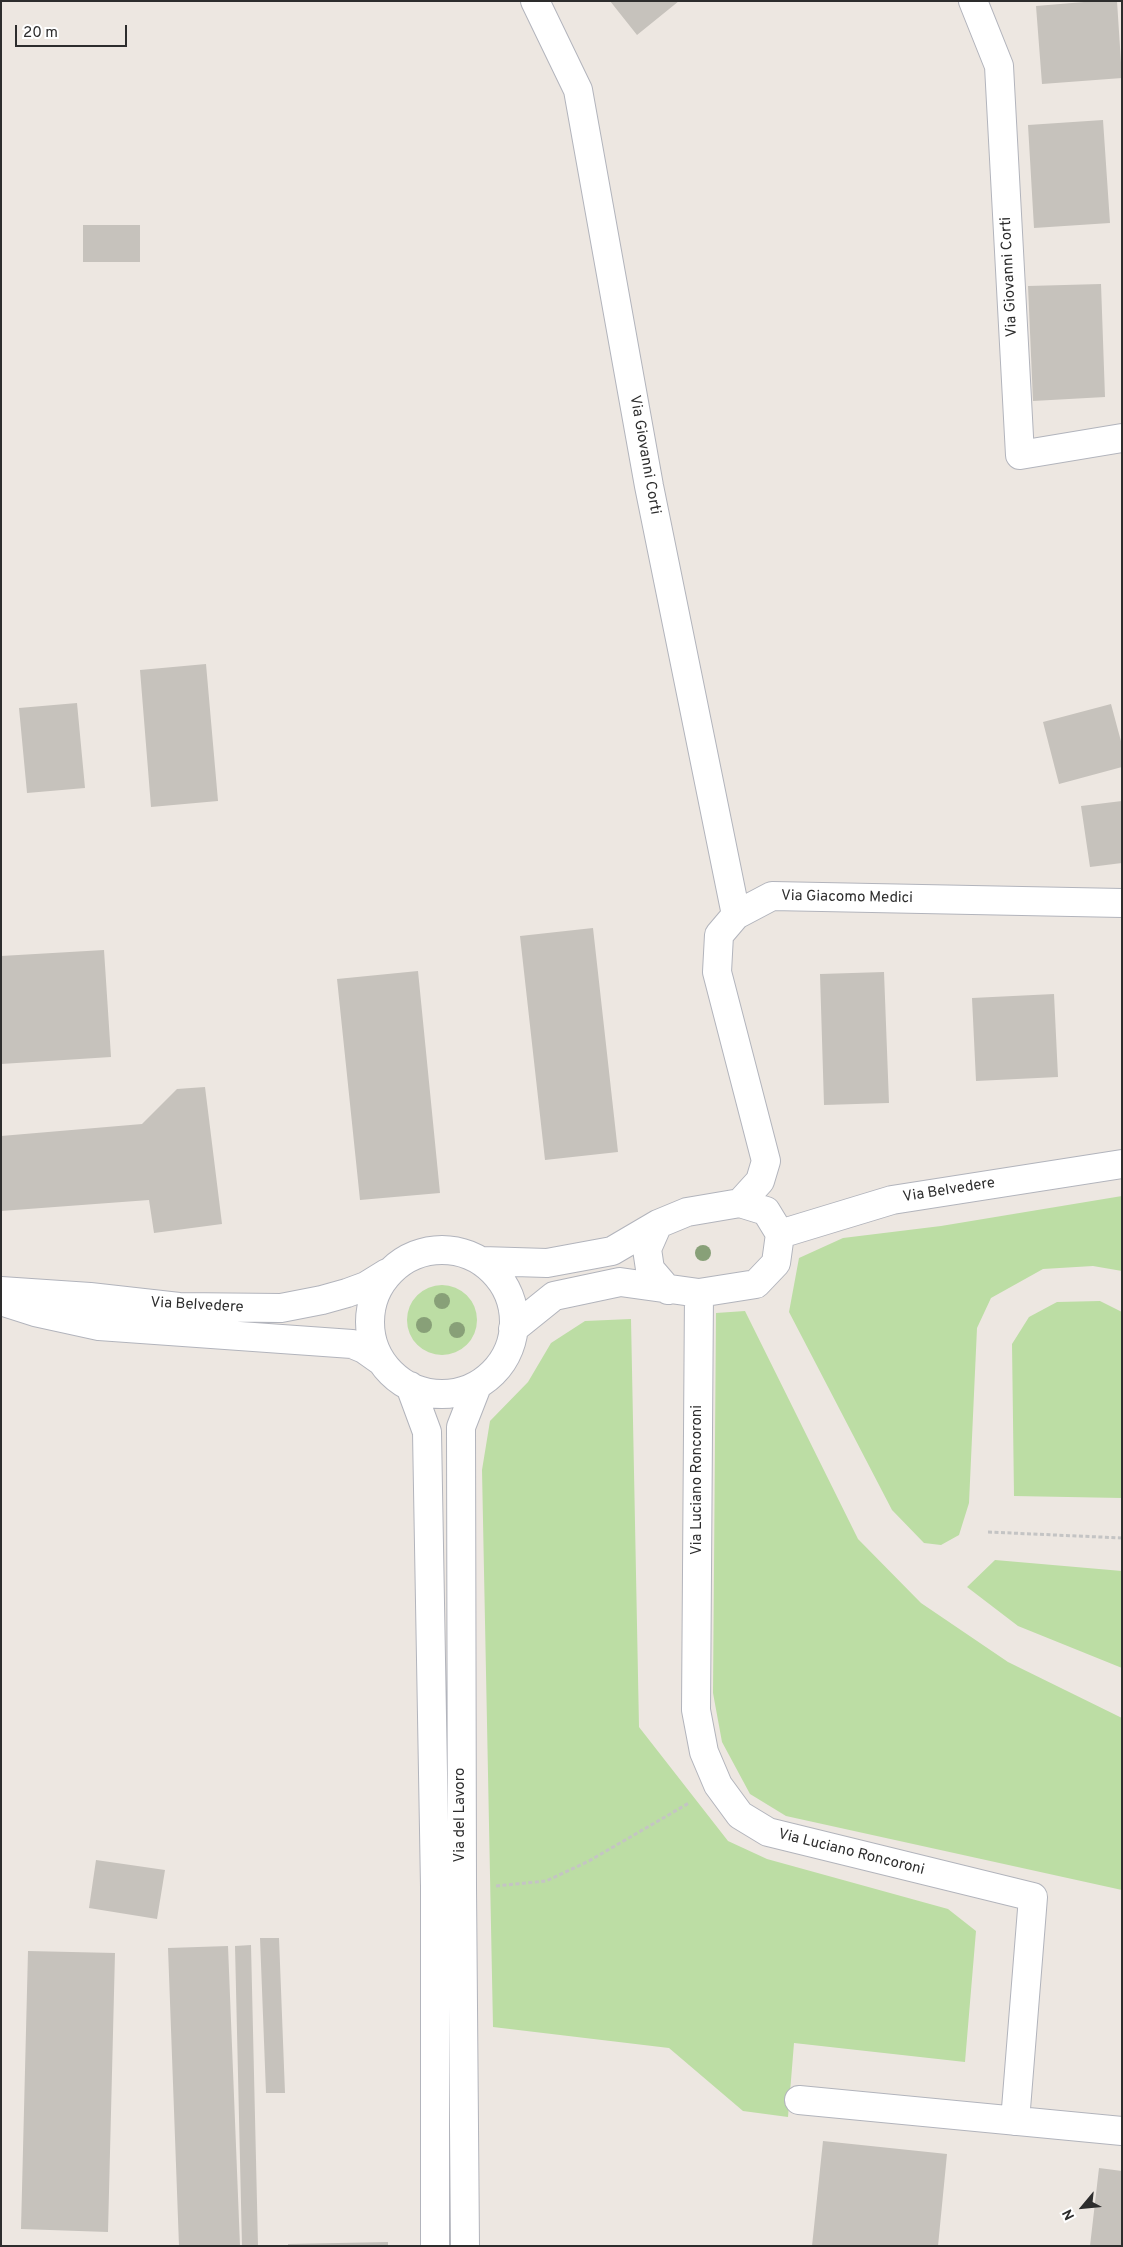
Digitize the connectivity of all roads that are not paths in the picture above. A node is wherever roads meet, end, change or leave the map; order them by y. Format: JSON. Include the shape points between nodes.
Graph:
{"nodes":[{"id":1,"x":535,"y":1,"type":"edge"},
{"id":2,"x":973,"y":1,"type":"edge"},
{"id":3,"x":1122,"y":438,"type":"edge"},
{"id":4,"x":1122,"y":903,"type":"edge"},
{"id":5,"x":736,"y":915,"type":"junction"},
{"id":6,"x":1122,"y":1164,"type":"edge"},
{"id":7,"x":740,"y":1202,"type":"junction"},
{"id":8,"x":658,"y":1224,"type":"junction"},
{"id":9,"x":780,"y":1234,"type":"junction"},
{"id":10,"x":482,"y":1261,"type":"junction"},
{"id":11,"x":387,"y":1273,"type":"junction"},
{"id":12,"x":668,"y":1290,"type":"junction"},
{"id":13,"x":1,"y":1292,"type":"edge"},
{"id":14,"x":699,"y":1293,"type":"junction"},
{"id":15,"x":1,"y":1301,"type":"edge"},
{"id":16,"x":513,"y":1329,"type":"junction"},
{"id":17,"x":380,"y":1360,"type":"junction"},
{"id":18,"x":410,"y":1386,"type":"junction"},
{"id":19,"x":477,"y":1386,"type":"junction"},
{"id":20,"x":799,"y":2100,"type":"dead end"},
{"id":21,"x":1015,"y":2121,"type":"junction"},
{"id":22,"x":1122,"y":2131,"type":"edge"},
{"id":23,"x":436,"y":2246,"type":"edge"},
{"id":24,"x":465,"y":2246,"type":"edge"}],
"edges":[{"from":1,"to":5,"type":"street","name":"Via Giovanni Corti","via":[[578,90],[650,486]]},
{"from":2,"to":3,"type":"street","name":"Via Giovanni Corti","via":[[999,66],[1020,455]]},
{"from":4,"to":5,"type":"street","name":"Via Giacomo Medici","via":[[772,896]]},
{"from":5,"to":7,"type":"street","name":"Via Giacomo Medici","via":[[719,935],[717,972],[766,1161],[760,1181]]},
{"from":6,"to":9,"type":"street","name":"Via Belvedere","via":[[892,1200]]},
{"from":7,"to":8,"type":"street","via":[[687,1212]]},
{"from":7,"to":9,"type":"street","via":[[766,1211]]},
{"from":8,"to":10,"type":"street","via":[[612,1251],[547,1263]]},
{"from":8,"to":12,"type":"street","via":[[647,1249],[650,1269]]},
{"from":9,"to":14,"type":"street","via":[[776,1263],[756,1284]]},
{"from":10,"to":11,"type":"street","via":[[467,1252],[437,1248],[408,1257]]},
{"from":10,"to":16,"type":"street","via":[[506,1285],[515,1312]]},
{"from":11,"to":13,"type":"street","name":"Via Belvedere","via":[[347,1293],[281,1308],[179,1307]]},
{"from":11,"to":17,"type":"street","via":[[371,1304],[370,1332]]},
{"from":12,"to":14,"type":"street"},
{"from":12,"to":16,"type":"street","via":[[620,1282],[554,1296]]},
{"from":14,"to":21,"type":"street","name":"Via Luciano Roncoroni","via":[[696,1710],[704,1752],[718,1785],[740,1815],[768,1832],[1033,1897]]},
{"from":15,"to":17,"type":"street","name":"Via Belvedere","via":[[99,1326],[352,1344]]},
{"from":16,"to":19,"type":"street","via":[[511,1346],[497,1370]]},
{"from":17,"to":18,"type":"street","via":[[400,1381]]},
{"from":18,"to":19,"type":"street","via":[[427,1393],[452,1394]]},
{"from":18,"to":23,"type":"street","name":"Via del Lavoro","via":[[427,1432],[435,1897]]},
{"from":19,"to":24,"type":"street","name":"Via del Lavoro","via":[[461,1428]]},
{"from":20,"to":21,"type":"street"},
{"from":21,"to":22,"type":"street"}]}
